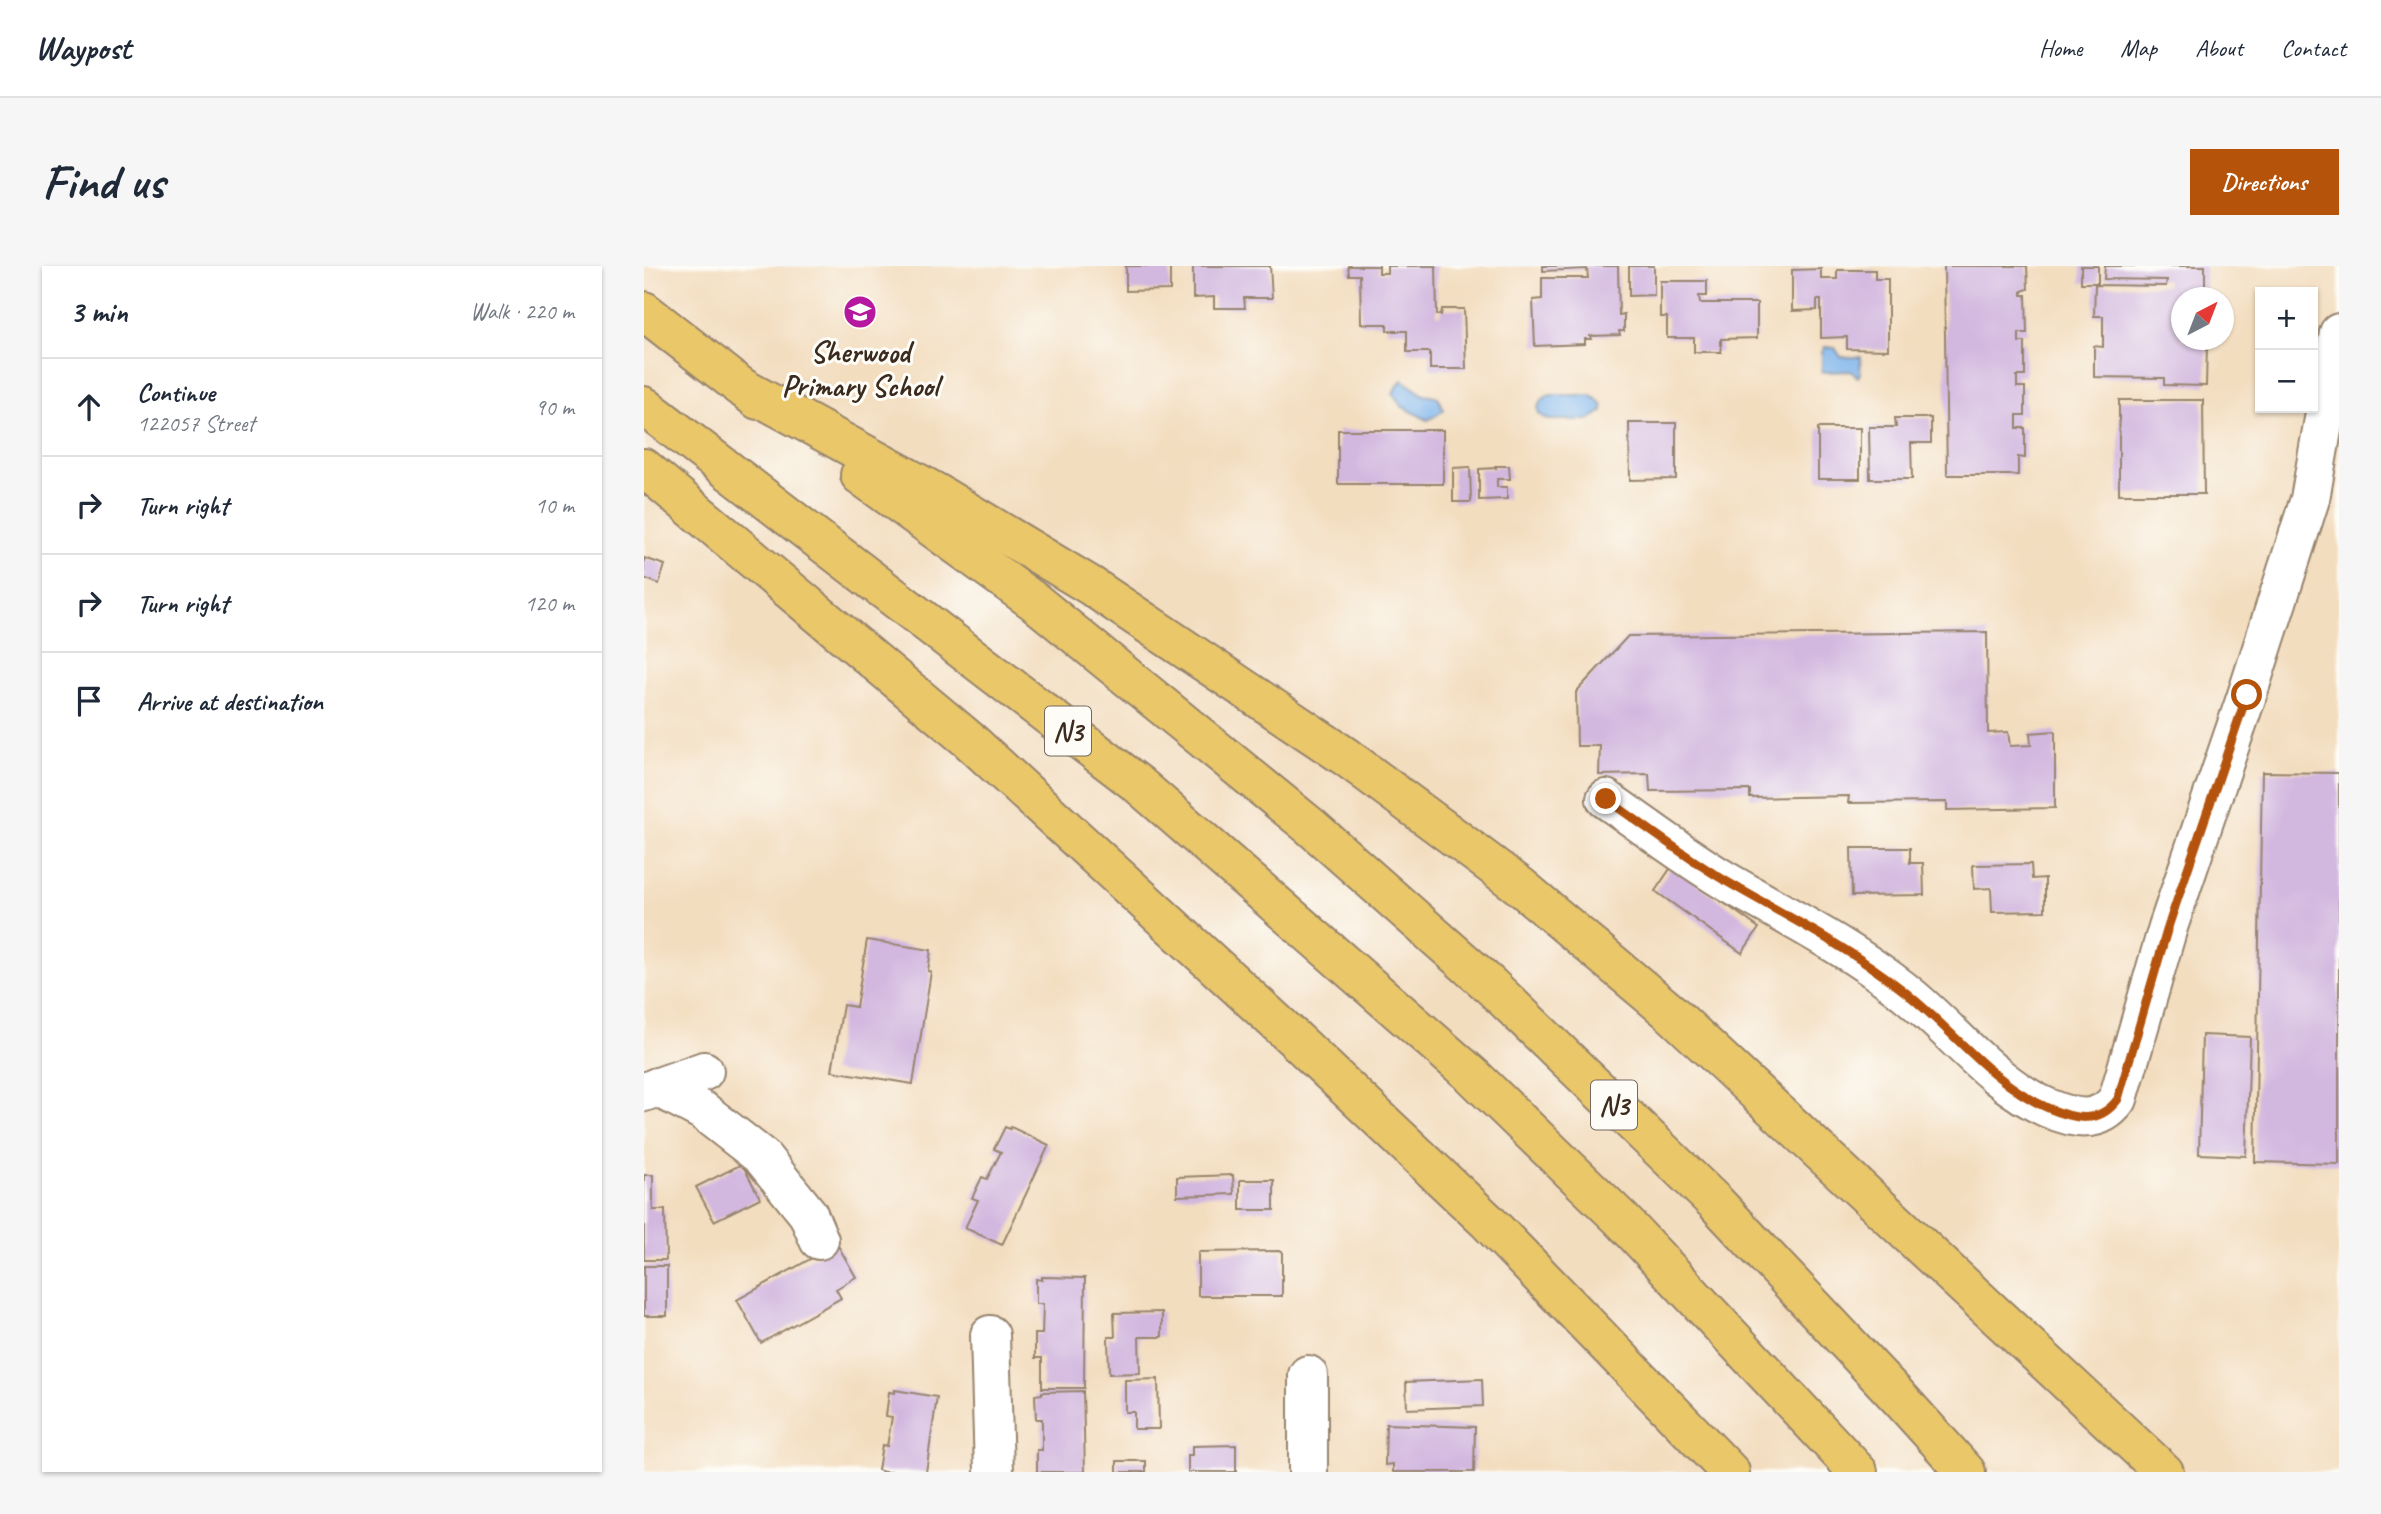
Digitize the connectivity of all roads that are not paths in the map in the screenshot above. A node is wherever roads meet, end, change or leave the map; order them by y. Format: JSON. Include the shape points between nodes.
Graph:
{"nodes":[{"id":1,"x":644,"y":311,"type":"edge"},
{"id":2,"x":2339,"y":333,"type":"edge"},
{"id":3,"x":739,"y":386,"type":"junction"},
{"id":4,"x":644,"y":406,"type":"edge"},
{"id":5,"x":644,"y":468,"type":"edge"},
{"id":6,"x":1606,"y":799,"type":"dead end"},
{"id":7,"x":705,"y":1072,"type":"dead end"},
{"id":8,"x":651,"y":1090,"type":"edge"},
{"id":9,"x":819,"y":1240,"type":"dead end"},
{"id":10,"x":990,"y":1335,"type":"dead end"},
{"id":11,"x":1308,"y":1375,"type":"dead end"},
{"id":12,"x":994,"y":1472,"type":"edge"},
{"id":13,"x":1308,"y":1472,"type":"edge"},
{"id":14,"x":1730,"y":1472,"type":"edge"},
{"id":15,"x":1858,"y":1472,"type":"edge"},
{"id":16,"x":1966,"y":1472,"type":"edge"},
{"id":17,"x":2164,"y":1472,"type":"edge"}],
"edges":[{"from":1,"to":3,"type":"highway","number":"N3"},
{"from":2,"to":6,"type":"street","via":[[2310,499],[2168,927],[2118,1099],[2101,1115],[2072,1117],[2026,1096],[1993,1072],[1902,988],[1832,940],[1722,879]]},
{"from":3,"to":16,"type":"highway","number":"N3","via":[[1035,602],[1310,826],[1491,986],[1716,1203]]},
{"from":3,"to":17,"type":"highway","via":[[939,494],[1091,586],[1346,757],[1520,886],[1671,1013]]},
{"from":4,"to":15,"type":"highway","number":"N3","via":[[1139,786],[1474,1077],[1622,1220]]},
{"from":5,"to":14,"type":"highway","via":[[968,740],[1299,1043],[1487,1222]]},
{"from":7,"to":8,"type":"street"},
{"from":8,"to":9,"type":"street","via":[[704,1111],[762,1157],[808,1214]]},
{"from":10,"to":12,"type":"street"},
{"from":11,"to":13,"type":"street"}]}
